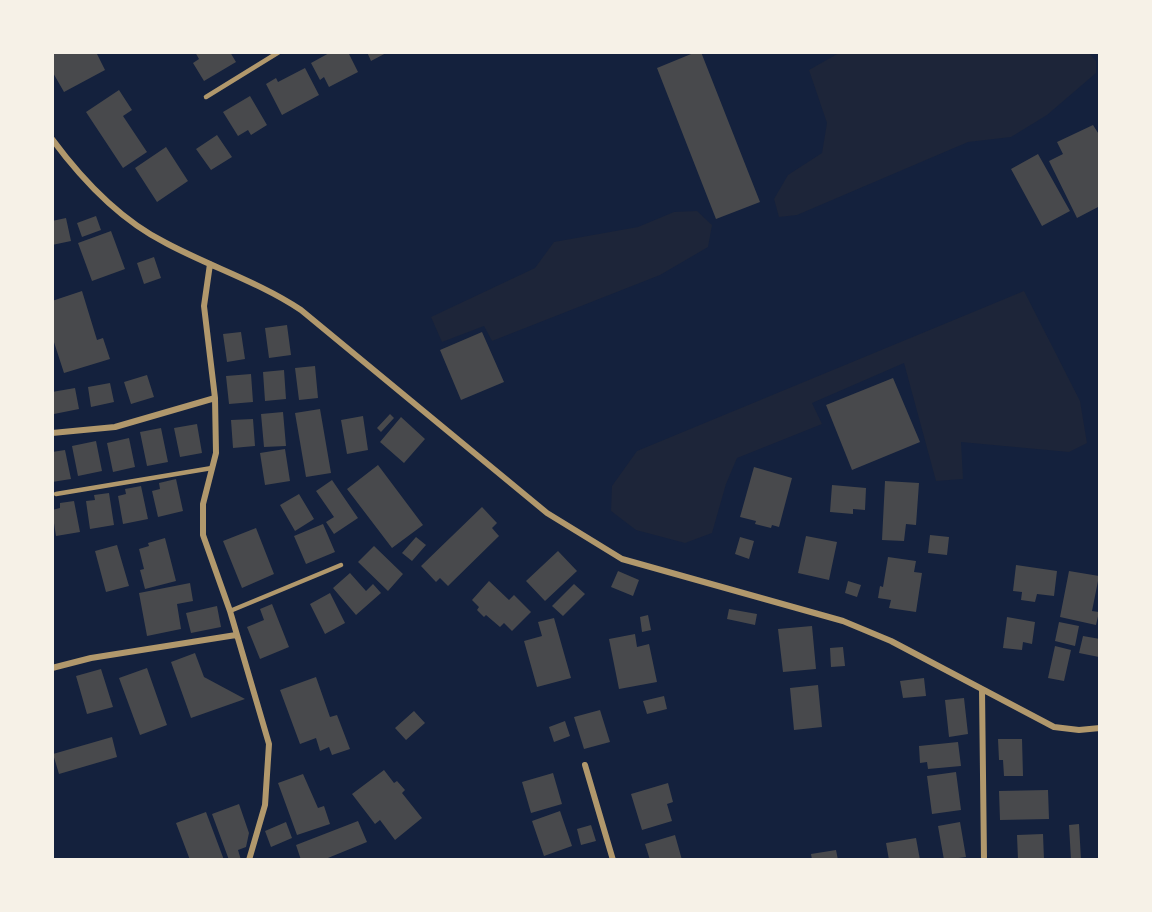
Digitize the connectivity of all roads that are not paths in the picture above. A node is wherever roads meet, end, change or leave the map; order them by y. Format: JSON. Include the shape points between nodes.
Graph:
{"nodes":[{"id":1,"x":279,"y":52,"type":"edge"},
{"id":2,"x":206,"y":97,"type":"dead end"},
{"id":3,"x":52,"y":140,"type":"edge"},
{"id":4,"x":210,"y":264,"type":"junction"},
{"id":5,"x":215,"y":398,"type":"junction"},
{"id":6,"x":52,"y":433,"type":"edge"},
{"id":7,"x":212,"y":468,"type":"junction"},
{"id":8,"x":56,"y":494,"type":"dead end"},
{"id":9,"x":341,"y":565,"type":"dead end"},
{"id":10,"x":230,"y":611,"type":"junction"},
{"id":11,"x":236,"y":635,"type":"junction"},
{"id":12,"x":52,"y":668,"type":"edge"},
{"id":13,"x":982,"y":690,"type":"junction"},
{"id":14,"x":1100,"y":728,"type":"edge"},
{"id":15,"x":585,"y":765,"type":"dead end"},
{"id":16,"x":249,"y":860,"type":"edge"},
{"id":17,"x":613,"y":860,"type":"edge"},
{"id":18,"x":984,"y":860,"type":"edge"}],
"edges":[{"from":1,"to":2,"type":"lane"},
{"from":3,"to":4,"type":"street","via":[[77,173],[107,201],[164,242]]},
{"from":4,"to":5,"type":"street","via":[[204,306]]},
{"from":4,"to":13,"type":"street","via":[[271,290],[301,310],[547,513],[622,558],[843,621],[891,641]]},
{"from":5,"to":6,"type":"street","via":[[115,427]]},
{"from":5,"to":7,"type":"street","via":[[216,453]]},
{"from":7,"to":8,"type":"lane"},
{"from":7,"to":10,"type":"street","via":[[203,504],[203,535]]},
{"from":9,"to":10,"type":"lane"},
{"from":10,"to":11,"type":"street"},
{"from":11,"to":12,"type":"street"},
{"from":11,"to":16,"type":"street","via":[[269,744],[265,805]]},
{"from":13,"to":14,"type":"street","via":[[1054,727]]},
{"from":13,"to":18,"type":"street"},
{"from":15,"to":17,"type":"street"}]}
